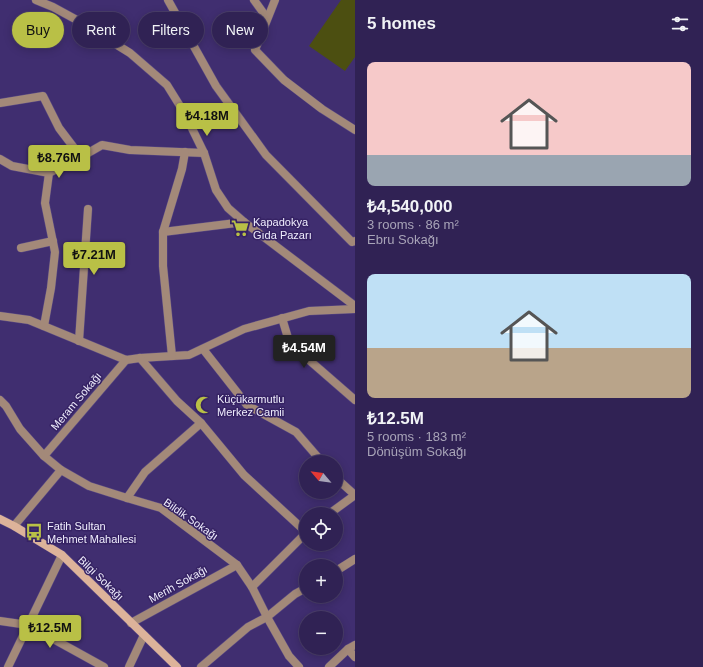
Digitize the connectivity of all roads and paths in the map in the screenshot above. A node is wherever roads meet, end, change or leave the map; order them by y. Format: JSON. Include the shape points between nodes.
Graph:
{"nodes":[{"id":1,"x":36,"y":0,"type":"edge"},
{"id":2,"x":168,"y":0,"type":"edge"},
{"id":3,"x":254,"y":0,"type":"edge"},
{"id":4,"x":275,"y":0,"type":"edge"},
{"id":5,"x":263,"y":12,"type":"edge"},
{"id":6,"x":268,"y":16,"type":"edge"},
{"id":7,"x":256,"y":48,"type":"edge"},
{"id":8,"x":0,"y":103,"type":"edge"},
{"id":9,"x":355,"y":130,"type":"edge"},
{"id":10,"x":185,"y":152,"type":"junction"},
{"id":11,"x":204,"y":153,"type":"junction"},
{"id":12,"x":81,"y":157,"type":"junction"},
{"id":13,"x":0,"y":159,"type":"edge"},
{"id":14,"x":49,"y":173,"type":"junction"},
{"id":15,"x":88,"y":209,"type":"dead end"},
{"id":16,"x":244,"y":222,"type":"junction"},
{"id":17,"x":163,"y":232,"type":"junction"},
{"id":18,"x":53,"y":241,"type":"junction"},
{"id":19,"x":354,"y":242,"type":"edge"},
{"id":20,"x":21,"y":248,"type":"dead end"},
{"id":21,"x":355,"y":308,"type":"edge"},
{"id":22,"x":0,"y":316,"type":"edge"},
{"id":23,"x":282,"y":318,"type":"junction"},
{"id":24,"x":44,"y":326,"type":"junction"},
{"id":25,"x":79,"y":341,"type":"junction"},
{"id":26,"x":203,"y":349,"type":"junction"},
{"id":27,"x":172,"y":356,"type":"junction"},
{"id":28,"x":140,"y":358,"type":"junction"},
{"id":29,"x":126,"y":360,"type":"junction"},
{"id":30,"x":0,"y":400,"type":"edge"},
{"id":31,"x":355,"y":400,"type":"edge"},
{"id":32,"x":201,"y":423,"type":"junction"},
{"id":33,"x":316,"y":455,"type":"edge"},
{"id":34,"x":44,"y":456,"type":"junction"},
{"id":35,"x":61,"y":470,"type":"junction"},
{"id":36,"x":343,"y":484,"type":"edge"},
{"id":37,"x":355,"y":495,"type":"edge"},
{"id":38,"x":127,"y":498,"type":"junction"},
{"id":39,"x":339,"y":507,"type":"edge"},
{"id":40,"x":0,"y":519,"type":"edge"},
{"id":41,"x":14,"y":526,"type":"junction"},
{"id":42,"x":299,"y":526,"type":"edge"},
{"id":43,"x":299,"y":540,"type":"edge"},
{"id":44,"x":62,"y":555,"type":"junction"},
{"id":45,"x":355,"y":559,"type":"edge"},
{"id":46,"x":236,"y":565,"type":"junction"},
{"id":47,"x":343,"y":567,"type":"edge"},
{"id":48,"x":252,"y":587,"type":"junction"},
{"id":49,"x":299,"y":592,"type":"edge"},
{"id":50,"x":266,"y":617,"type":"junction"},
{"id":51,"x":0,"y":621,"type":"edge"},
{"id":52,"x":131,"y":623,"type":"junction"},
{"id":53,"x":28,"y":625,"type":"junction"},
{"id":54,"x":144,"y":635,"type":"junction"},
{"id":55,"x":352,"y":647,"type":"edge"},
{"id":56,"x":355,"y":657,"type":"edge"},
{"id":57,"x":8,"y":667,"type":"edge"},
{"id":58,"x":104,"y":667,"type":"edge"},
{"id":59,"x":129,"y":667,"type":"edge"},
{"id":60,"x":177,"y":667,"type":"edge"},
{"id":61,"x":201,"y":667,"type":"edge"},
{"id":62,"x":299,"y":667,"type":"edge"},
{"id":63,"x":329,"y":667,"type":"edge"}],
"edges":[{"from":1,"to":11,"type":"street","via":[[75,19],[130,53],[167,85]]},
{"from":2,"to":19,"type":"street","via":[[216,86],[266,155]]},
{"from":3,"to":5,"type":"street"},
{"from":4,"to":6,"type":"street"},
{"from":7,"to":9,"type":"street","via":[[284,80]]},
{"from":8,"to":12,"type":"street","via":[[43,96],[59,128]]},
{"from":10,"to":11,"type":"street"},
{"from":10,"to":12,"type":"street","via":[[130,150],[102,145]]},
{"from":10,"to":17,"type":"street"},
{"from":11,"to":16,"type":"street","via":[[216,190],[228,208]]},
{"from":12,"to":14,"type":"street"},
{"from":13,"to":14,"type":"street","via":[[12,166]]},
{"from":14,"to":18,"type":"street","via":[[45,203]]},
{"from":15,"to":25,"type":"street"},
{"from":16,"to":17,"type":"street"},
{"from":16,"to":21,"type":"street"},
{"from":17,"to":27,"type":"street","via":[[163,266]]},
{"from":18,"to":20,"type":"street"},
{"from":18,"to":24,"type":"street","via":[[55,252]]},
{"from":21,"to":23,"type":"street","via":[[309,311]]},
{"from":22,"to":24,"type":"street","via":[[29,320]]},
{"from":23,"to":26,"type":"street","via":[[244,329]]},
{"from":23,"to":31,"type":"street","via":[[288,338]]},
{"from":24,"to":25,"type":"street"},
{"from":25,"to":29,"type":"street"},
{"from":26,"to":27,"type":"street","via":[[189,355]]},
{"from":26,"to":33,"type":"street","via":[[246,405],[296,432]]},
{"from":27,"to":28,"type":"street"},
{"from":28,"to":29,"type":"street"},
{"from":28,"to":32,"type":"street","via":[[177,401]]},
{"from":29,"to":34,"type":"street","name":"Meram Sokağı"},
{"from":30,"to":34,"type":"street","name":"Bildik Sokağı","via":[[20,429]]},
{"from":32,"to":38,"type":"street","via":[[145,472]]},
{"from":32,"to":42,"type":"street","via":[[244,475]]},
{"from":34,"to":35,"type":"street","name":"Bildik Sokağı"},
{"from":35,"to":38,"type":"street","name":"Bildik Sokağı","via":[[89,486]]},
{"from":35,"to":41,"type":"street"},
{"from":36,"to":37,"type":"street"},
{"from":37,"to":39,"type":"street"},
{"from":38,"to":46,"type":"street","name":"Bildik Sokağı","via":[[161,508]]},
{"from":40,"to":41,"type":"street","name":"Bilgi Sokağı"},
{"from":41,"to":44,"type":"street","name":"Bilgi Sokağı"},
{"from":43,"to":48,"type":"street"},
{"from":44,"to":52,"type":"street","name":"Bilgi Sokağı"},
{"from":44,"to":53,"type":"street"},
{"from":45,"to":47,"type":"street"},
{"from":46,"to":48,"type":"street","name":"Bildik Sokağı"},
{"from":46,"to":52,"type":"street","name":"Merih Sokağı"},
{"from":48,"to":50,"type":"street","name":"Bildik Sokağı"},
{"from":49,"to":50,"type":"street"},
{"from":50,"to":61,"type":"street","via":[[248,627]]},
{"from":50,"to":62,"type":"street","name":"Bildik Sokağı","via":[[289,656]]},
{"from":51,"to":53,"type":"street"},
{"from":52,"to":54,"type":"street","name":"Bilgi Sokağı"},
{"from":53,"to":57,"type":"street"},
{"from":53,"to":58,"type":"street"},
{"from":54,"to":59,"type":"street"},
{"from":54,"to":60,"type":"street","name":"Bilgi Sokağı"},
{"from":55,"to":56,"type":"street"},
{"from":55,"to":63,"type":"street"}]}
